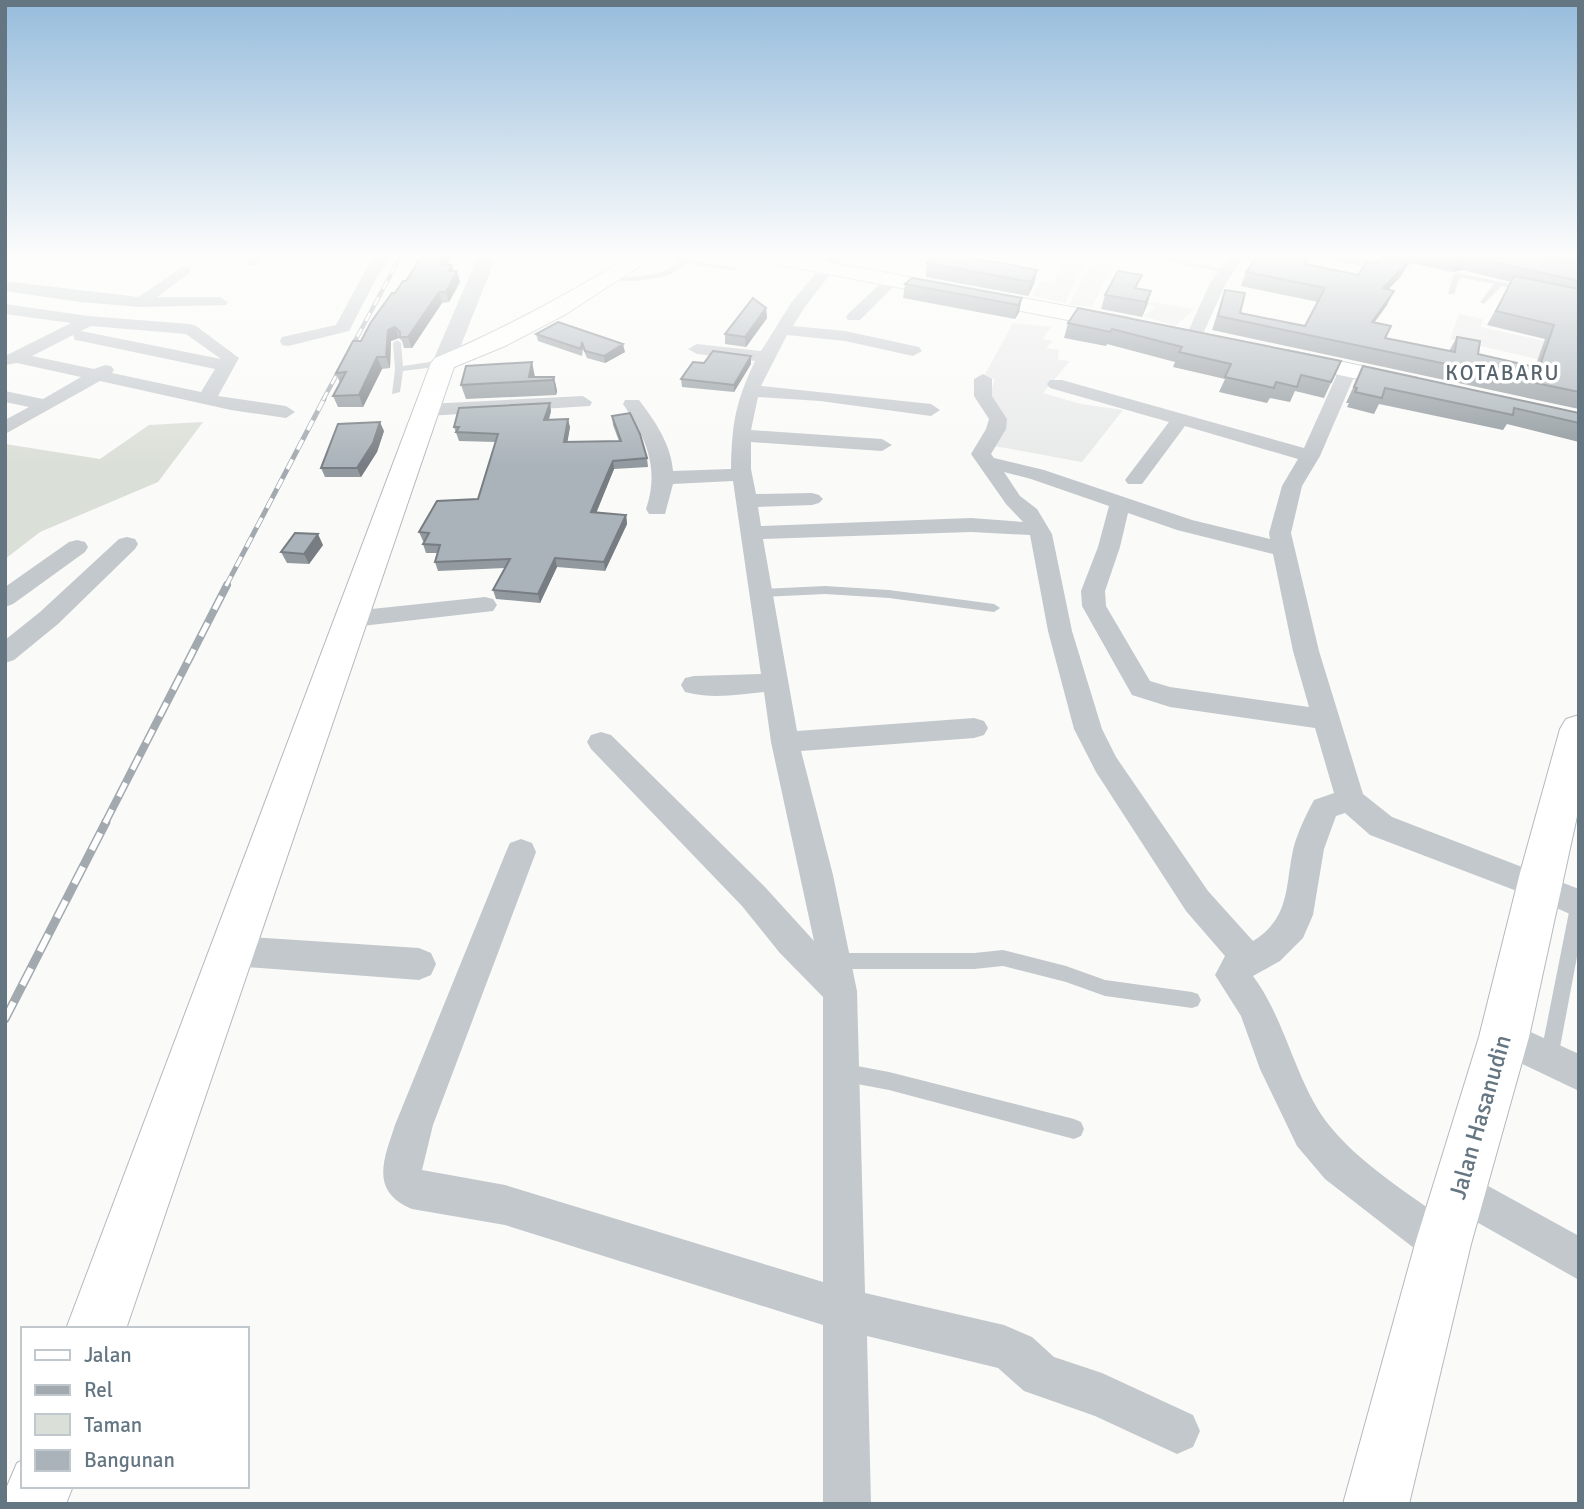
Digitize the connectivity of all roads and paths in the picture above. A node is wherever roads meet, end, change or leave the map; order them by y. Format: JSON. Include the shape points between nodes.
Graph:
{"nodes":[{"id":1,"x":20,"y":324,"type":"edge"},
{"id":2,"x":82,"y":324,"type":"edge"},
{"id":3,"x":123,"y":324,"type":"edge"},
{"id":4,"x":344,"y":324,"type":"edge"},
{"id":5,"x":459,"y":324,"type":"edge"},
{"id":6,"x":528,"y":324,"type":"edge"},
{"id":7,"x":786,"y":324,"type":"edge"},
{"id":8,"x":1130,"y":324,"type":"edge"},
{"id":9,"x":1199,"y":324,"type":"edge"},
{"id":10,"x":17,"y":326,"type":"dead end"},
{"id":11,"x":150,"y":327,"type":"junction"},
{"id":12,"x":1144,"y":327,"type":"edge"},
{"id":13,"x":782,"y":330,"type":"junction"},
{"id":14,"x":1169,"y":332,"type":"edge"},
{"id":15,"x":64,"y":334,"type":"junction"},
{"id":16,"x":201,"y":336,"type":"junction"},
{"id":17,"x":1194,"y":336,"type":"junction"},
{"id":18,"x":288,"y":341,"type":"dead end"},
{"id":19,"x":1220,"y":342,"type":"edge"},
{"id":20,"x":397,"y":343,"type":"edge"},
{"id":21,"x":120,"y":344,"type":"junction"},
{"id":22,"x":697,"y":349,"type":"dead end"},
{"id":23,"x":142,"y":350,"type":"junction"},
{"id":24,"x":1259,"y":350,"type":"edge"},
{"id":25,"x":913,"y":351,"type":"dead end"},
{"id":26,"x":168,"y":354,"type":"junction"},
{"id":27,"x":766,"y":357,"type":"junction"},
{"id":28,"x":10,"y":360,"type":"edge"},
{"id":29,"x":443,"y":363,"type":"junction"},
{"id":30,"x":225,"y":366,"type":"junction"},
{"id":31,"x":399,"y":369,"type":"junction"},
{"id":32,"x":1348,"y":370,"type":"junction"},
{"id":33,"x":97,"y":375,"type":"junction"},
{"id":34,"x":983,"y":379,"type":"dead end"},
{"id":35,"x":1056,"y":384,"type":"dead end"},
{"id":36,"x":1437,"y":390,"type":"edge"},
{"id":37,"x":750,"y":391,"type":"junction"},
{"id":38,"x":5,"y":396,"type":"edge"},
{"id":39,"x":207,"y":398,"type":"junction"},
{"id":40,"x":411,"y":401,"type":"junction"},
{"id":41,"x":583,"y":402,"type":"dead end"},
{"id":42,"x":632,"y":404,"type":"dead end"},
{"id":43,"x":46,"y":405,"type":"junction"},
{"id":44,"x":931,"y":410,"type":"dead end"},
{"id":45,"x":286,"y":412,"type":"dead end"},
{"id":46,"x":1181,"y":420,"type":"junction"},
{"id":47,"x":5,"y":428,"type":"edge"},
{"id":48,"x":741,"y":435,"type":"junction"},
{"id":49,"x":882,"y":445,"type":"dead end"},
{"id":50,"x":1310,"y":456,"type":"junction"},
{"id":51,"x":985,"y":462,"type":"junction"},
{"id":52,"x":664,"y":478,"type":"junction"},
{"id":53,"x":1135,"y":480,"type":"dead end"},
{"id":54,"x":744,"y":488,"type":"junction"},
{"id":55,"x":812,"y":499,"type":"dead end"},
{"id":56,"x":1120,"y":503,"type":"junction"},
{"id":57,"x":657,"y":509,"type":"dead end"},
{"id":58,"x":1038,"y":529,"type":"junction"},
{"id":59,"x":752,"y":533,"type":"junction"},
{"id":60,"x":127,"y":544,"type":"dead end"},
{"id":61,"x":78,"y":547,"type":"dead end"},
{"id":62,"x":1282,"y":549,"type":"junction"},
{"id":63,"x":761,"y":593,"type":"junction"},
{"id":64,"x":5,"y":600,"type":"edge"},
{"id":65,"x":485,"y":605,"type":"dead end"},
{"id":66,"x":994,"y":608,"type":"dead end"},
{"id":67,"x":353,"y":619,"type":"junction"},
{"id":68,"x":5,"y":654,"type":"edge"},
{"id":69,"x":774,"y":682,"type":"junction"},
{"id":70,"x":694,"y":685,"type":"dead end"},
{"id":71,"x":1328,"y":720,"type":"junction"},
{"id":72,"x":974,"y":728,"type":"dead end"},
{"id":73,"x":1579,"y":729,"type":"edge"},
{"id":74,"x":785,"y":742,"type":"junction"},
{"id":75,"x":601,"y":743,"type":"dead end"},
{"id":76,"x":1571,"y":793,"type":"edge"},
{"id":77,"x":1350,"y":799,"type":"junction"},
{"id":78,"x":521,"y":852,"type":"dead end"},
{"id":79,"x":1569,"y":898,"type":"edge"},
{"id":80,"x":233,"y":951,"type":"junction"},
{"id":81,"x":1250,"y":960,"type":"junction"},
{"id":82,"x":834,"y":961,"type":"junction"},
{"id":83,"x":419,"y":964,"type":"dead end"},
{"id":84,"x":840,"y":991,"type":"junction"},
{"id":85,"x":1192,"y":1000,"type":"dead end"},
{"id":86,"x":1504,"y":1037,"type":"junction"},
{"id":87,"x":1564,"y":1066,"type":"edge"},
{"id":88,"x":841,"y":1072,"type":"junction"},
{"id":89,"x":1074,"y":1129,"type":"dead end"},
{"id":90,"x":1459,"y":1190,"type":"junction"},
{"id":91,"x":1443,"y":1244,"type":"junction"},
{"id":92,"x":1579,"y":1259,"type":"edge"},
{"id":93,"x":844,"y":1310,"type":"junction"},
{"id":94,"x":97,"y":1327,"type":"edge"},
{"id":95,"x":1177,"y":1431,"type":"dead end"},
{"id":96,"x":847,"y":1504,"type":"edge"},
{"id":97,"x":1376,"y":1504,"type":"edge"}],
"edges":[{"from":1,"to":10,"type":"street"},
{"from":2,"to":15,"type":"street"},
{"from":3,"to":11,"type":"street"},
{"from":4,"to":18,"type":"street","via":[[329,334]]},
{"from":5,"to":29,"type":"street"},
{"from":6,"to":29,"type":"main road"},
{"from":7,"to":13,"type":"street"},
{"from":8,"to":12,"type":"main road"},
{"from":9,"to":17,"type":"street"},
{"from":11,"to":16,"type":"street","via":[[190,329]]},
{"from":11,"to":21,"type":"street"},
{"from":13,"to":25,"type":"street","via":[[845,336]]},
{"from":13,"to":27,"type":"street"},
{"from":14,"to":17,"type":"main road"},
{"from":15,"to":21,"type":"street"},
{"from":15,"to":28,"type":"street"},
{"from":16,"to":26,"type":"street"},
{"from":16,"to":30,"type":"street","via":[[229,358]]},
{"from":17,"to":19,"type":"main road"},
{"from":20,"to":31,"type":"lane"},
{"from":21,"to":23,"type":"street"},
{"from":22,"to":27,"type":"street"},
{"from":23,"to":26,"type":"street"},
{"from":23,"to":33,"type":"street"},
{"from":24,"to":32,"type":"main road"},
{"from":26,"to":30,"type":"street"},
{"from":27,"to":37,"type":"street"},
{"from":28,"to":33,"type":"street"},
{"from":29,"to":31,"type":"lane"},
{"from":29,"to":40,"type":"main road"},
{"from":30,"to":39,"type":"street"},
{"from":31,"to":40,"type":"lane"},
{"from":32,"to":36,"type":"main road"},
{"from":32,"to":50,"type":"street"},
{"from":33,"to":39,"type":"street"},
{"from":33,"to":43,"type":"street"},
{"from":34,"to":51,"type":"street","via":[[983,399],[998,419],[981,452]]},
{"from":35,"to":46,"type":"street"},
{"from":37,"to":44,"type":"street"},
{"from":37,"to":48,"type":"street"},
{"from":38,"to":43,"type":"street"},
{"from":39,"to":45,"type":"street"},
{"from":40,"to":41,"type":"street"},
{"from":40,"to":67,"type":"main road"},
{"from":42,"to":52,"type":"street","via":[[659,445]]},
{"from":43,"to":47,"type":"street"},
{"from":46,"to":50,"type":"street"},
{"from":46,"to":53,"type":"street"},
{"from":48,"to":49,"type":"street"},
{"from":48,"to":54,"type":"street"},
{"from":50,"to":62,"type":"street","via":[[1292,486],[1280,533]]},
{"from":51,"to":56,"type":"street","via":[[1037,474]]},
{"from":51,"to":58,"type":"street"},
{"from":52,"to":54,"type":"street"},
{"from":52,"to":57,"type":"street"},
{"from":54,"to":55,"type":"street"},
{"from":54,"to":59,"type":"street"},
{"from":56,"to":62,"type":"street"},
{"from":56,"to":71,"type":"street","via":[[1093,591],[1094,606],[1141,688],[1170,697]]},
{"from":58,"to":59,"type":"street","via":[[971,526]]},
{"from":58,"to":81,"type":"street","via":[[1088,729],[1196,901]]},
{"from":59,"to":63,"type":"street"},
{"from":60,"to":68,"type":"street"},
{"from":61,"to":64,"type":"street"},
{"from":62,"to":71,"type":"street"},
{"from":63,"to":66,"type":"lane","via":[[876,593]]},
{"from":63,"to":69,"type":"street"},
{"from":65,"to":67,"type":"street"},
{"from":67,"to":80,"type":"main road"},
{"from":69,"to":70,"type":"street"},
{"from":69,"to":74,"type":"street"},
{"from":71,"to":77,"type":"street"},
{"from":72,"to":74,"type":"street"},
{"from":73,"to":76,"type":"main road","name":"Jalan Hasanudin"},
{"from":74,"to":82,"type":"street"},
{"from":75,"to":84,"type":"street"},
{"from":76,"to":79,"type":"main road","name":"Jalan Hasanudin"},
{"from":77,"to":79,"type":"street","via":[[1381,825]]},
{"from":77,"to":81,"type":"street","via":[[1324,808],[1310,847],[1300,914],[1288,935]]},
{"from":78,"to":93,"type":"street","via":[[414,1125],[402,1177],[412,1189],[505,1205]]},
{"from":79,"to":86,"type":"main road","name":"Jalan Hasanudin"},
{"from":79,"to":87,"type":"lane"},
{"from":80,"to":83,"type":"street"},
{"from":80,"to":94,"type":"main road"},
{"from":81,"to":91,"type":"street","via":[[1232,975],[1255,1007],[1273,1056],[1311,1132],[1339,1165]]},
{"from":82,"to":84,"type":"street"},
{"from":82,"to":85,"type":"lane","via":[[1003,958],[1105,988]]},
{"from":84,"to":88,"type":"street"},
{"from":86,"to":87,"type":"street"},
{"from":86,"to":90,"type":"main road","name":"Jalan Hasanudin"},
{"from":88,"to":89,"type":"lane"},
{"from":88,"to":93,"type":"street"},
{"from":90,"to":91,"type":"main road","name":"Jalan Hasanudin"},
{"from":90,"to":92,"type":"street"},
{"from":91,"to":97,"type":"main road","name":"Jalan Hasanudin"},
{"from":93,"to":95,"type":"street","via":[[1004,1347],[1040,1375],[1102,1396]]},
{"from":93,"to":96,"type":"street"}]}
